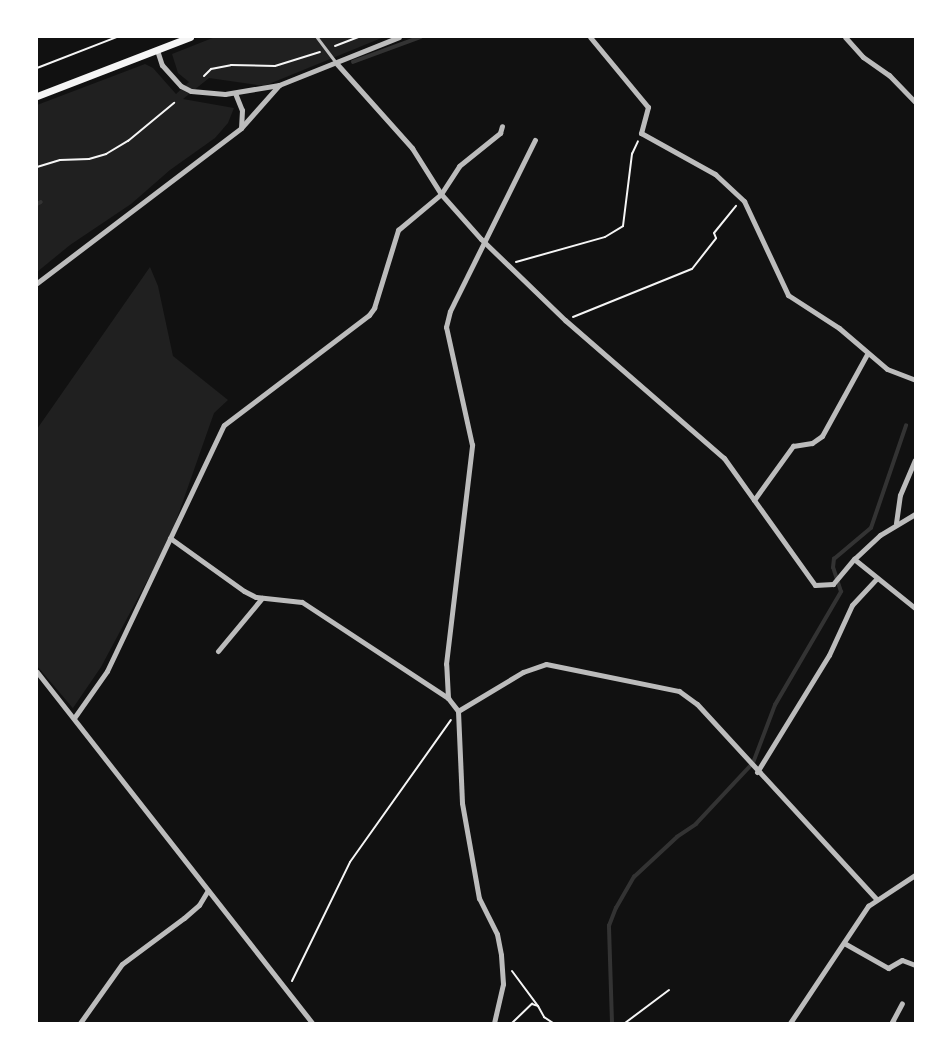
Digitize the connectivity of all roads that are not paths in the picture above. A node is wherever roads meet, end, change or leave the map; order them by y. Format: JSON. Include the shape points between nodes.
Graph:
{"nodes":[{"id":1,"x":190,"y":37,"type":"edge"},
{"id":2,"x":317,"y":37,"type":"edge"},
{"id":3,"x":399,"y":37,"type":"edge"},
{"id":4,"x":590,"y":37,"type":"edge"},
{"id":5,"x":845,"y":37,"type":"edge"},
{"id":6,"x":157,"y":50,"type":"junction"},
{"id":7,"x":337,"y":64,"type":"junction"},
{"id":8,"x":279,"y":85,"type":"junction"},
{"id":9,"x":235,"y":93,"type":"junction"},
{"id":10,"x":37,"y":96,"type":"edge"},
{"id":11,"x":915,"y":102,"type":"edge"},
{"id":12,"x":502,"y":126,"type":"dead end"},
{"id":13,"x":241,"y":128,"type":"junction"},
{"id":14,"x":535,"y":140,"type":"dead end"},
{"id":15,"x":441,"y":194,"type":"junction"},
{"id":16,"x":485,"y":243,"type":"junction"},
{"id":17,"x":37,"y":283,"type":"edge"},
{"id":18,"x":867,"y":354,"type":"junction"},
{"id":19,"x":915,"y":380,"type":"edge"},
{"id":20,"x":915,"y":460,"type":"edge"},
{"id":21,"x":754,"y":500,"type":"junction"},
{"id":22,"x":915,"y":514,"type":"edge"},
{"id":23,"x":896,"y":524,"type":"junction"},
{"id":24,"x":170,"y":538,"type":"junction"},
{"id":25,"x":854,"y":559,"type":"junction"},
{"id":26,"x":876,"y":579,"type":"junction"},
{"id":27,"x":262,"y":598,"type":"junction"},
{"id":28,"x":915,"y":608,"type":"edge"},
{"id":29,"x":218,"y":651,"type":"dead end"},
{"id":30,"x":37,"y":672,"type":"edge"},
{"id":31,"x":447,"y":698,"type":"junction"},
{"id":32,"x":458,"y":711,"type":"junction"},
{"id":33,"x":74,"y":718,"type":"junction"},
{"id":34,"x":757,"y":772,"type":"junction"},
{"id":35,"x":915,"y":875,"type":"edge"},
{"id":36,"x":208,"y":890,"type":"junction"},
{"id":37,"x":876,"y":899,"type":"junction"},
{"id":38,"x":844,"y":943,"type":"junction"},
{"id":39,"x":915,"y":965,"type":"edge"},
{"id":40,"x":902,"y":1003,"type":"dead end"},
{"id":41,"x":80,"y":1023,"type":"edge"},
{"id":42,"x":312,"y":1023,"type":"edge"},
{"id":43,"x":494,"y":1023,"type":"edge"},
{"id":44,"x":790,"y":1023,"type":"edge"},
{"id":45,"x":894,"y":1023,"type":"edge"}],
"edges":[{"from":1,"to":6,"type":"main road"},
{"from":2,"to":7,"type":"lane"},
{"from":3,"to":7,"type":"street"},
{"from":4,"to":18,"type":"street","via":[[648,107],[641,133],[715,174],[742,200],[788,295],[839,328]]},
{"from":5,"to":11,"type":"street"},
{"from":6,"to":9,"type":"street","via":[[162,65],[181,86],[198,92]]},
{"from":6,"to":10,"type":"main road"},
{"from":7,"to":8,"type":"street"},
{"from":7,"to":15,"type":"street","via":[[412,148]]},
{"from":8,"to":9,"type":"street"},
{"from":8,"to":13,"type":"street"},
{"from":9,"to":13,"type":"street","via":[[242,110]]},
{"from":12,"to":15,"type":"street","via":[[500,133],[459,166]]},
{"from":13,"to":17,"type":"street"},
{"from":14,"to":16,"type":"street"},
{"from":15,"to":16,"type":"street"},
{"from":15,"to":24,"type":"street","via":[[398,230],[369,315],[224,425]]},
{"from":16,"to":21,"type":"street","via":[[565,320],[724,458]]},
{"from":16,"to":31,"type":"street","via":[[446,327],[472,445],[446,664]]},
{"from":18,"to":19,"type":"street","via":[[887,369]]},
{"from":18,"to":21,"type":"street","via":[[822,436],[793,446]]},
{"from":20,"to":23,"type":"street","via":[[900,495]]},
{"from":21,"to":25,"type":"street","via":[[820,587],[833,584]]},
{"from":22,"to":23,"type":"street"},
{"from":23,"to":25,"type":"street"},
{"from":24,"to":27,"type":"street","via":[[244,591]]},
{"from":24,"to":33,"type":"street","via":[[107,671]]},
{"from":25,"to":26,"type":"street"},
{"from":26,"to":28,"type":"street"},
{"from":26,"to":34,"type":"street","via":[[852,605],[829,655]]},
{"from":27,"to":29,"type":"street"},
{"from":27,"to":31,"type":"street","via":[[302,602]]},
{"from":30,"to":33,"type":"street"},
{"from":31,"to":32,"type":"street"},
{"from":32,"to":34,"type":"street","via":[[523,672],[546,664],[679,691]]},
{"from":32,"to":43,"type":"street","via":[[462,803],[479,898],[498,934],[503,984]]},
{"from":33,"to":36,"type":"street"},
{"from":34,"to":37,"type":"street"},
{"from":35,"to":37,"type":"street"},
{"from":36,"to":41,"type":"street","via":[[184,918],[122,964]]},
{"from":36,"to":42,"type":"street"},
{"from":37,"to":38,"type":"street"},
{"from":38,"to":39,"type":"street","via":[[888,968],[902,960]]},
{"from":38,"to":44,"type":"street"},
{"from":40,"to":45,"type":"street"}]}
